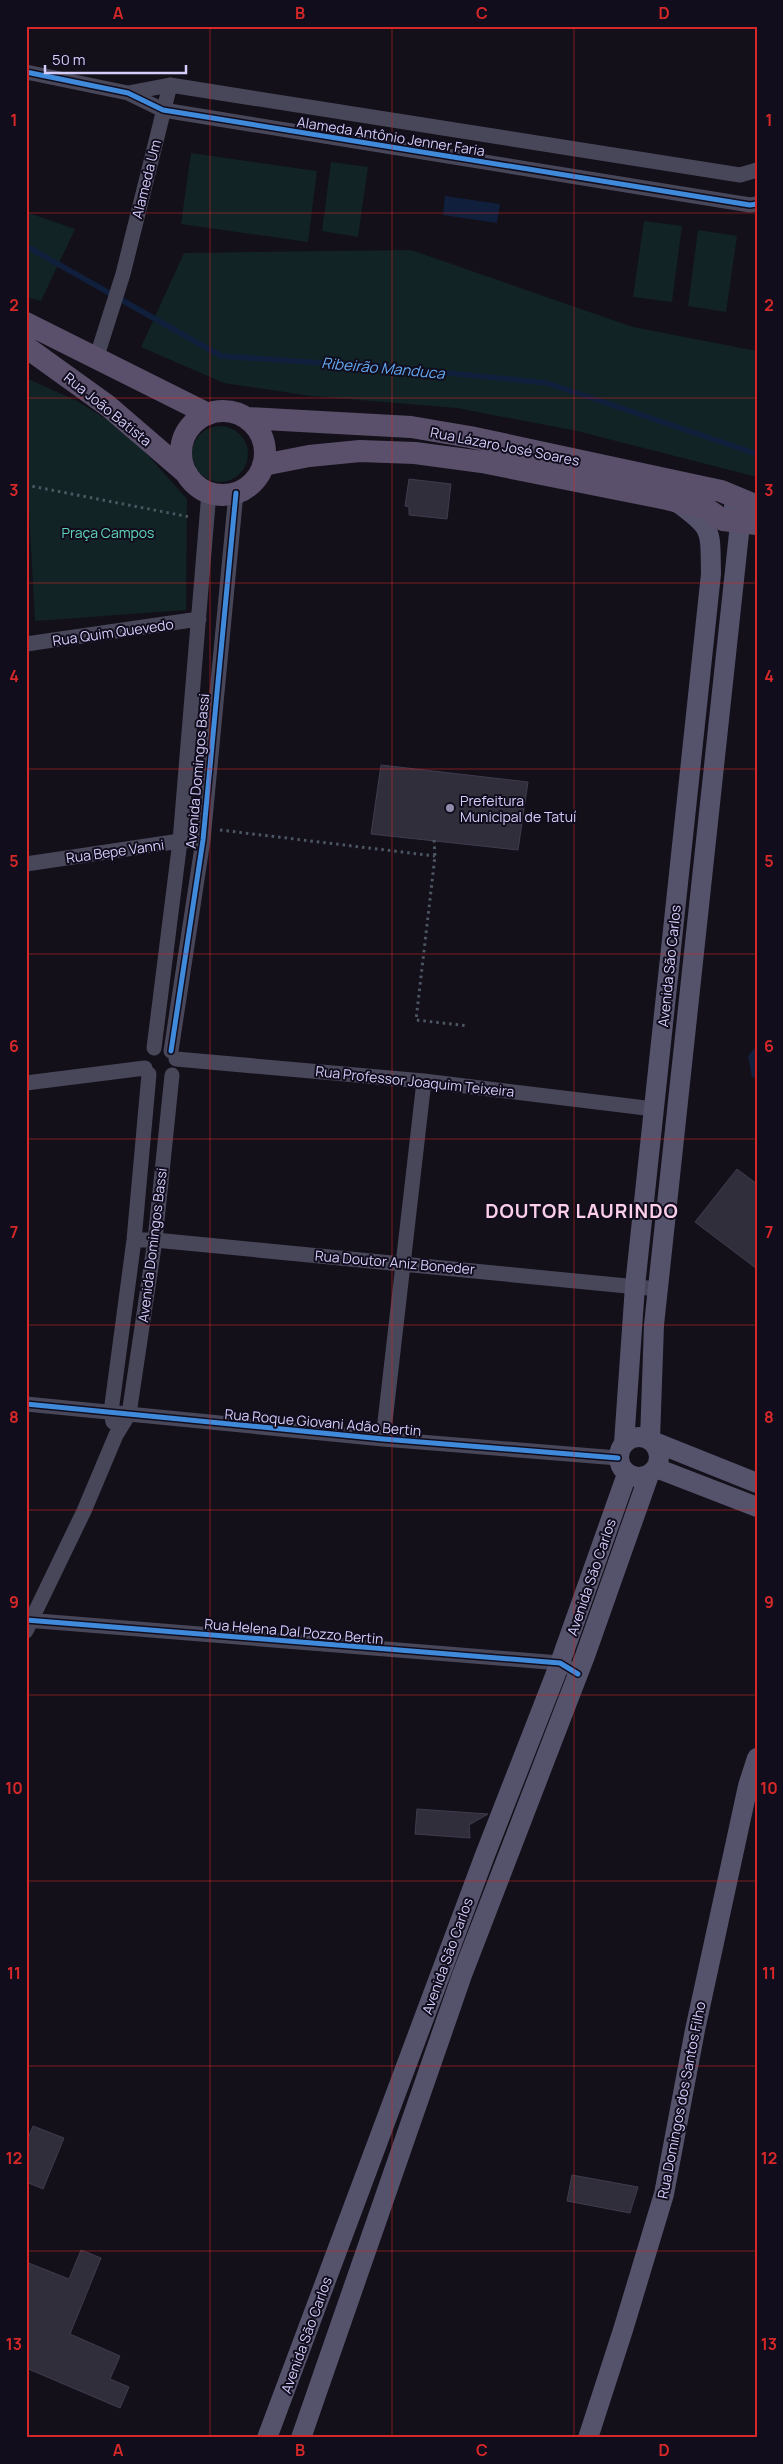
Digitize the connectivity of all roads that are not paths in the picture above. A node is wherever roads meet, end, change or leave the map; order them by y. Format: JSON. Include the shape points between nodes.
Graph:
{"nodes":[{"id":1,"x":26,"y":72,"type":"edge"},
{"id":2,"x":170,"y":85,"type":"junction"},
{"id":3,"x":128,"y":93,"type":"junction"},
{"id":4,"x":163,"y":110,"type":"junction"},
{"id":5,"x":757,"y":170,"type":"edge"},
{"id":6,"x":757,"y":204,"type":"edge"},
{"id":7,"x":26,"y":323,"type":"edge"},
{"id":8,"x":26,"y":347,"type":"edge"},
{"id":9,"x":96,"y":359,"type":"junction"},
{"id":10,"x":108,"y":406,"type":"junction"},
{"id":11,"x":208,"y":414,"type":"junction"},
{"id":12,"x":247,"y":418,"type":"junction"},
{"id":13,"x":263,"y":465,"type":"junction"},
{"id":14,"x":187,"y":474,"type":"junction"},
{"id":15,"x":720,"y":491,"type":"junction"},
{"id":16,"x":209,"y":492,"type":"junction"},
{"id":17,"x":236,"y":493,"type":"junction"},
{"id":18,"x":678,"y":503,"type":"junction"},
{"id":19,"x":757,"y":506,"type":"edge"},
{"id":20,"x":749,"y":524,"type":"edge"},
{"id":21,"x":200,"y":620,"type":"junction"},
{"id":22,"x":26,"y":644,"type":"edge"},
{"id":23,"x":204,"y":834,"type":"junction"},
{"id":24,"x":180,"y":841,"type":"junction"},
{"id":25,"x":26,"y":864,"type":"edge"},
{"id":26,"x":154,"y":1048,"type":"junction"},
{"id":27,"x":174,"y":1055,"type":"junction"},
{"id":28,"x":147,"y":1071,"type":"junction"},
{"id":29,"x":172,"y":1075,"type":"junction"},
{"id":30,"x":424,"y":1081,"type":"junction"},
{"id":31,"x":26,"y":1083,"type":"edge"},
{"id":32,"x":654,"y":1109,"type":"junction"},
{"id":33,"x":134,"y":1240,"type":"junction"},
{"id":34,"x":155,"y":1240,"type":"junction"},
{"id":35,"x":402,"y":1263,"type":"junction"},
{"id":36,"x":635,"y":1286,"type":"junction"},
{"id":37,"x":658,"y":1289,"type":"junction"},
{"id":38,"x":26,"y":1404,"type":"edge"},
{"id":39,"x":111,"y":1412,"type":"junction"},
{"id":40,"x":129,"y":1414,"type":"junction"},
{"id":41,"x":116,"y":1435,"type":"junction"},
{"id":42,"x":383,"y":1439,"type":"junction"},
{"id":43,"x":651,"y":1440,"type":"junction"},
{"id":44,"x":623,"y":1458,"type":"junction"},
{"id":45,"x":652,"y":1472,"type":"junction"},
{"id":46,"x":757,"y":1483,"type":"edge"},
{"id":47,"x":757,"y":1507,"type":"edge"},
{"id":48,"x":28,"y":1624,"type":"edge"},
{"id":49,"x":560,"y":1663,"type":"junction"},
{"id":50,"x":578,"y":1674,"type":"junction"},
{"id":51,"x":757,"y":1758,"type":"edge"},
{"id":52,"x":267,"y":2438,"type":"edge"},
{"id":53,"x":301,"y":2438,"type":"edge"},
{"id":54,"x":588,"y":2438,"type":"edge"}],
"edges":[{"from":1,"to":3,"type":"street","name":"Alameda Antônio Jenner Faria"},
{"from":2,"to":3,"type":"street","name":"Alameda Antônio Jenner Faria"},
{"from":2,"to":4,"type":"street","name":"Alameda Um"},
{"from":2,"to":5,"type":"street","name":"Alameda Antônio Jenner Faria","via":[[740,175]]},
{"from":3,"to":4,"type":"street","name":"Alameda Antônio Jenner Faria"},
{"from":4,"to":6,"type":"street","name":"Alameda Antônio Jenner Faria"},
{"from":4,"to":9,"type":"street","name":"Alameda Um","via":[[123,274]]},
{"from":7,"to":9,"type":"main road"},
{"from":8,"to":10,"type":"main road","name":"Rua João Batista"},
{"from":9,"to":10,"type":"main road"},
{"from":9,"to":11,"type":"main road"},
{"from":10,"to":14,"type":"main road","name":"Rua João Batista"},
{"from":11,"to":12,"type":"main road","via":[[235,412]]},
{"from":11,"to":14,"type":"main road","via":[[195,421],[184,439],[182,460]]},
{"from":12,"to":13,"type":"main road","via":[[263,439]]},
{"from":12,"to":15,"type":"main road","name":"Rua Lázaro José Soares","via":[[411,428],[470,437]]},
{"from":13,"to":17,"type":"main road","via":[[248,487]]},
{"from":13,"to":18,"type":"main road","name":"Rua Lázaro José Soares","via":[[360,451],[415,453],[482,462]]},
{"from":14,"to":16,"type":"main road","via":[[196,485]]},
{"from":15,"to":19,"type":"main road","name":"Rua Lázaro José Soares"},
{"from":15,"to":20,"type":"main road","name":"Avenida São Carlos"},
{"from":16,"to":17,"type":"main road"},
{"from":16,"to":21,"type":"street","name":"Avenida Domingos Bassi"},
{"from":17,"to":23,"type":"street","name":"Avenida Domingos Bassi"},
{"from":18,"to":20,"type":"main road","name":"Rua Lázaro José Soares","via":[[707,509],[723,520]]},
{"from":18,"to":32,"type":"main road","name":"Avenida São Carlos","via":[[702,521],[710,537],[711,574]]},
{"from":20,"to":37,"type":"main road","name":"Avenida São Carlos"},
{"from":21,"to":22,"type":"street","name":"Rua Quim Quevedo"},
{"from":21,"to":24,"type":"street","name":"Avenida Domingos Bassi"},
{"from":23,"to":24,"type":"street","name":"Rua Bepe Vanni"},
{"from":23,"to":27,"type":"street","name":"Avenida Domingos Bassi"},
{"from":24,"to":25,"type":"street","name":"Rua Bepe Vanni"},
{"from":24,"to":26,"type":"street","name":"Avenida Domingos Bassi"},
{"from":26,"to":27,"type":"street","via":[[163,1047]]},
{"from":26,"to":28,"type":"street","via":[[145,1060]]},
{"from":27,"to":29,"type":"street","via":[[176,1068]]},
{"from":27,"to":30,"type":"street","name":"Rua Professor Joaquim Teixeira"},
{"from":28,"to":29,"type":"street","via":[[164,1079]]},
{"from":28,"to":31,"type":"street"},
{"from":28,"to":33,"type":"street","name":"Avenida Domingos Bassi"},
{"from":29,"to":34,"type":"street","name":"Avenida Domingos Bassi"},
{"from":30,"to":32,"type":"street","name":"Rua Professor Joaquim Teixeira"},
{"from":30,"to":35,"type":"street"},
{"from":32,"to":36,"type":"main road","name":"Avenida São Carlos"},
{"from":33,"to":34,"type":"street","name":"Rua Doutor Aniz Boneder"},
{"from":33,"to":39,"type":"street","name":"Avenida Domingos Bassi"},
{"from":34,"to":35,"type":"street","name":"Rua Doutor Aniz Boneder"},
{"from":34,"to":40,"type":"street","name":"Avenida Domingos Bassi"},
{"from":35,"to":36,"type":"street","name":"Rua Doutor Aniz Boneder"},
{"from":35,"to":42,"type":"street"},
{"from":36,"to":37,"type":"street","name":"Rua Doutor Aniz Boneder"},
{"from":36,"to":44,"type":"main road","name":"Avenida São Carlos"},
{"from":37,"to":43,"type":"main road","name":"Avenida São Carlos"},
{"from":38,"to":39,"type":"street","name":"Rua Roque Giovani Adão Bertin"},
{"from":39,"to":40,"type":"street","name":"Rua Roque Giovani Adão Bertin"},
{"from":39,"to":41,"type":"street","name":"Avenida Domingos Bassi"},
{"from":40,"to":41,"type":"street"},
{"from":40,"to":42,"type":"street","name":"Rua Roque Giovani Adão Bertin"},
{"from":41,"to":48,"type":"street","via":[[84,1511]]},
{"from":42,"to":44,"type":"street","name":"Rua Roque Giovani Adão Bertin"},
{"from":43,"to":44,"type":"main road","via":[[641,1436],[631,1438]]},
{"from":43,"to":45,"type":"main road","via":[[659,1454]]},
{"from":43,"to":46,"type":"main road"},
{"from":44,"to":45,"type":"main road","via":[[638,1478]]},
{"from":44,"to":49,"type":"main road","name":"Avenida São Carlos"},
{"from":45,"to":47,"type":"main road"},
{"from":45,"to":50,"type":"main road","name":"Avenida São Carlos"},
{"from":48,"to":49,"type":"street","name":"Rua Helena Dal Pozzo Bertin"},
{"from":49,"to":50,"type":"street"},
{"from":49,"to":52,"type":"main road","name":"Avenida São Carlos"},
{"from":50,"to":53,"type":"main road","name":"Avenida São Carlos","via":[[462,1975]]},
{"from":51,"to":54,"type":"main road","name":"Rua Domingos dos Santos Filho","via":[[748,1786],[699,2011],[664,2194]]}]}
